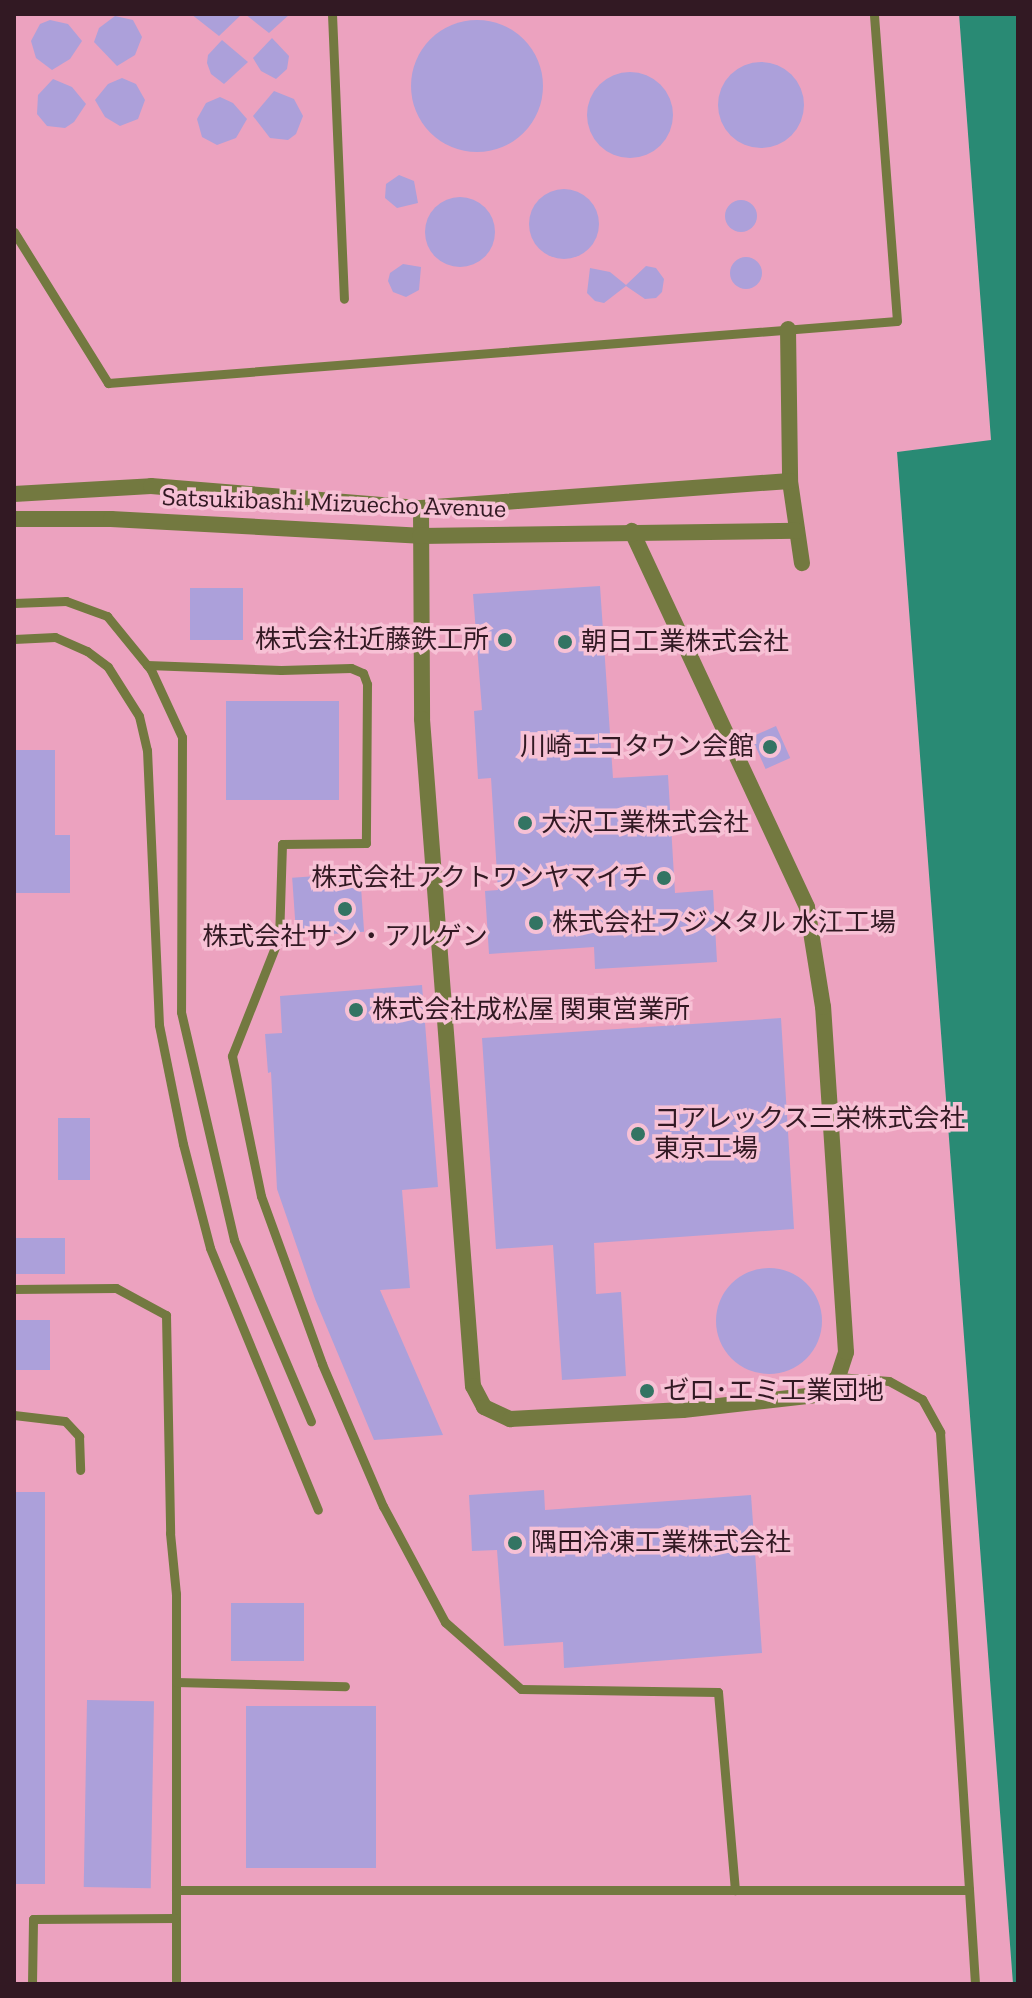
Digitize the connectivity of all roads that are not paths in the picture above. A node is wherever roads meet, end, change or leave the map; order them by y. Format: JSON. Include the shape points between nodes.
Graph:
{"nodes":[{"id":1,"x":332,"y":14,"type":"edge"},
{"id":2,"x":874,"y":14,"type":"edge"},
{"id":3,"x":14,"y":232,"type":"edge"},
{"id":4,"x":344,"y":299,"type":"dead end"},
{"id":5,"x":788,"y":329,"type":"junction"},
{"id":6,"x":790,"y":481,"type":"junction"},
{"id":7,"x":14,"y":494,"type":"edge"},
{"id":8,"x":421,"y":508,"type":"junction"},
{"id":9,"x":14,"y":519,"type":"edge"},
{"id":10,"x":632,"y":531,"type":"junction"},
{"id":11,"x":797,"y":531,"type":"junction"},
{"id":12,"x":420,"y":536,"type":"junction"},
{"id":13,"x":802,"y":563,"type":"dead end"},
{"id":14,"x":14,"y":603,"type":"edge"},
{"id":15,"x":14,"y":639,"type":"edge"},
{"id":16,"x":147,"y":665,"type":"junction"},
{"id":17,"x":14,"y":1289,"type":"edge"},
{"id":18,"x":838,"y":1377,"type":"junction"},
{"id":19,"x":14,"y":1415,"type":"edge"},
{"id":20,"x":311,"y":1421,"type":"dead end"},
{"id":21,"x":80,"y":1470,"type":"dead end"},
{"id":22,"x":318,"y":1510,"type":"dead end"},
{"id":23,"x":176,"y":1682,"type":"junction"},
{"id":24,"x":345,"y":1686,"type":"dead end"},
{"id":25,"x":176,"y":1890,"type":"junction"},
{"id":26,"x":735,"y":1890,"type":"junction"},
{"id":27,"x":969,"y":1890,"type":"junction"},
{"id":28,"x":175,"y":1918,"type":"junction"},
{"id":29,"x":32,"y":1984,"type":"edge"},
{"id":30,"x":176,"y":1984,"type":"edge"},
{"id":31,"x":975,"y":1984,"type":"edge"}],
"edges":[{"from":1,"to":4,"type":"lane"},
{"from":2,"to":5,"type":"lane","via":[[897,321]]},
{"from":3,"to":5,"type":"lane","via":[[108,383]]},
{"from":5,"to":6,"type":"street"},
{"from":6,"to":8,"type":"street","name":"Satsukibashi Mizuecho Avenue"},
{"from":6,"to":11,"type":"street"},
{"from":7,"to":8,"type":"street","name":"Satsukibashi Mizuecho Avenue","via":[[151,486]]},
{"from":8,"to":12,"type":"street"},
{"from":9,"to":12,"type":"street","name":"Satsukibashi Mizuecho Avenue","via":[[111,519]]},
{"from":10,"to":11,"type":"street","name":"Satsukibashi Mizuecho Avenue"},
{"from":10,"to":12,"type":"street","name":"Satsukibashi Mizuecho Avenue"},
{"from":10,"to":18,"type":"street","via":[[807,907],[823,1007],[846,1352]]},
{"from":11,"to":13,"type":"street"},
{"from":12,"to":18,"type":"street","via":[[422,719],[473,1386],[484,1407],[510,1419],[683,1410],[816,1395]]},
{"from":14,"to":16,"type":"lane","via":[[66,601],[107,616]]},
{"from":15,"to":22,"type":"lane","via":[[55,637],[87,651],[108,667],[139,716],[147,750],[159,1025],[183,1144],[210,1248]]},
{"from":16,"to":20,"type":"lane","via":[[182,737],[181,1012],[207,1136],[234,1240]]},
{"from":16,"to":26,"type":"lane","via":[[351,668],[363,673],[366,843],[282,844],[279,937],[232,1056],[261,1196],[322,1364],[371,1478],[445,1622],[521,1689],[718,1692]]},
{"from":17,"to":23,"type":"lane","via":[[116,1288],[166,1315]]},
{"from":18,"to":27,"type":"lane","via":[[889,1381],[922,1399],[940,1432]]},
{"from":19,"to":21,"type":"lane","via":[[65,1421],[79,1436]]},
{"from":23,"to":24,"type":"lane"},
{"from":23,"to":25,"type":"lane"},
{"from":25,"to":26,"type":"lane"},
{"from":25,"to":28,"type":"lane"},
{"from":26,"to":27,"type":"lane"},
{"from":27,"to":31,"type":"lane"},
{"from":28,"to":29,"type":"lane","via":[[33,1919]]},
{"from":28,"to":30,"type":"lane"}]}
